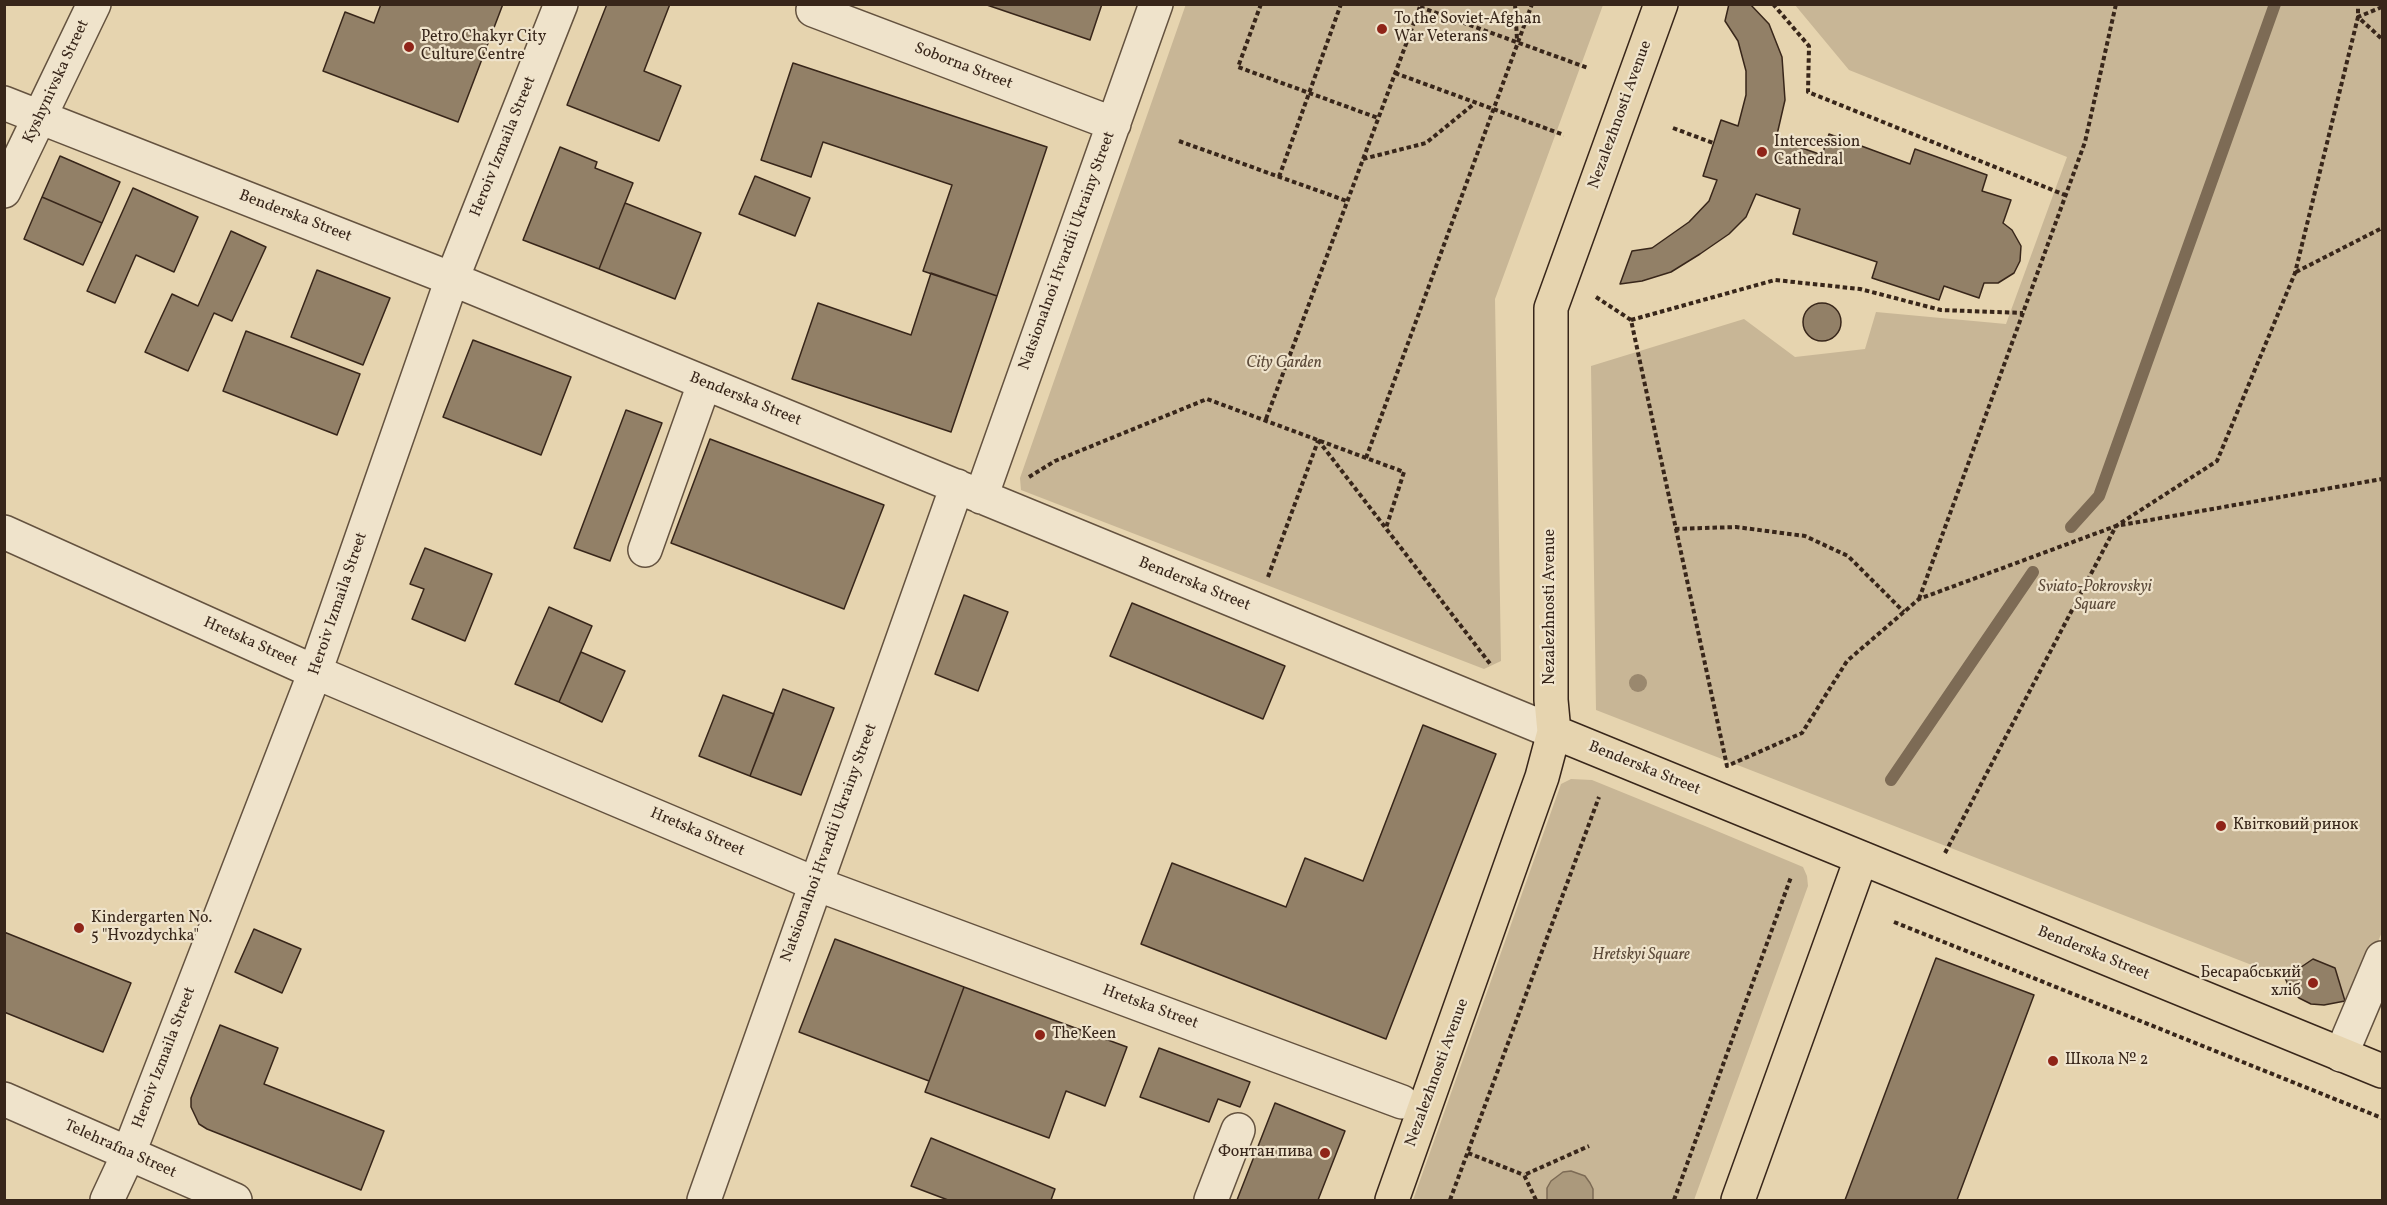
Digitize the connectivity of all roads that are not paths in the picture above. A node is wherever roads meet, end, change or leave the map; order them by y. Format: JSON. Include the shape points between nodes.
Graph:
{"nodes":[{"id":1,"x":94,"y":4,"type":"edge"},
{"id":2,"x":561,"y":4,"type":"edge"},
{"id":3,"x":1156,"y":4,"type":"edge"},
{"id":4,"x":1661,"y":4,"type":"edge"},
{"id":5,"x":813,"y":10,"type":"dead end"},
{"id":6,"x":4,"y":103,"type":"edge"},
{"id":7,"x":40,"y":118,"type":"junction"},
{"id":8,"x":1113,"y":124,"type":"junction"},
{"id":9,"x":4,"y":191,"type":"edge"},
{"id":10,"x":452,"y":279,"type":"junction"},
{"id":11,"x":704,"y":384,"type":"junction"},
{"id":12,"x":969,"y":491,"type":"junction"},
{"id":13,"x":4,"y":532,"type":"edge"},
{"id":14,"x":645,"y":550,"type":"dead end"},
{"id":15,"x":315,"y":672,"type":"junction"},
{"id":16,"x":1554,"y":732,"type":"junction"},
{"id":17,"x":1861,"y":859,"type":"junction"},
{"id":18,"x":816,"y":884,"type":"junction"},
{"id":19,"x":2382,"y":958,"type":"edge"},
{"id":20,"x":2341,"y":1055,"type":"junction"},
{"id":21,"x":2382,"y":1071,"type":"edge"},
{"id":22,"x":4,"y":1099,"type":"edge"},
{"id":23,"x":1402,"y":1102,"type":"dead end"},
{"id":24,"x":1238,"y":1130,"type":"dead end"},
{"id":25,"x":128,"y":1155,"type":"junction"},
{"id":26,"x":107,"y":1200,"type":"edge"},
{"id":27,"x":235,"y":1200,"type":"edge"},
{"id":28,"x":704,"y":1200,"type":"edge"},
{"id":29,"x":1211,"y":1200,"type":"edge"},
{"id":30,"x":1392,"y":1200,"type":"edge"},
{"id":31,"x":1738,"y":1200,"type":"edge"}],
"edges":[{"from":1,"to":7,"type":"street","name":"Kyshynivska Street"},
{"from":2,"to":10,"type":"street","name":"Heroiv Izmaila Street"},
{"from":3,"to":8,"type":"street","name":"Natsionalnoi Hvardii Ukrainy Street"},
{"from":4,"to":16,"type":"main road","name":"Nezalezhnosti Avenue","via":[[1551,308]]},
{"from":5,"to":8,"type":"street","name":"Soborna Street"},
{"from":6,"to":7,"type":"street","name":"Benderska Street"},
{"from":7,"to":9,"type":"street","name":"Kyshynivska Street"},
{"from":7,"to":10,"type":"street","name":"Benderska Street"},
{"from":8,"to":12,"type":"street","name":"Natsionalnoi Hvardii Ukrainy Street"},
{"from":10,"to":11,"type":"street","name":"Benderska Street"},
{"from":10,"to":15,"type":"street","name":"Heroiv Izmaila Street"},
{"from":11,"to":12,"type":"street","name":"Benderska Street"},
{"from":11,"to":14,"type":"street"},
{"from":12,"to":16,"type":"street","name":"Benderska Street"},
{"from":12,"to":18,"type":"street","name":"Natsionalnoi Hvardii Ukrainy Street"},
{"from":13,"to":15,"type":"street","name":"Hretska Street"},
{"from":15,"to":18,"type":"street","name":"Hretska Street"},
{"from":15,"to":25,"type":"street","name":"Heroiv Izmaila Street"},
{"from":16,"to":17,"type":"main road","name":"Benderska Street"},
{"from":16,"to":30,"type":"main road","name":"Nezalezhnosti Avenue","via":[[1542,777]]},
{"from":17,"to":20,"type":"main road","name":"Benderska Street"},
{"from":17,"to":31,"type":"main road"},
{"from":18,"to":23,"type":"street","name":"Hretska Street"},
{"from":18,"to":28,"type":"street","name":"Natsionalnoi Hvardii Ukrainy Street"},
{"from":19,"to":20,"type":"street"},
{"from":20,"to":21,"type":"main road","name":"Benderska Street"},
{"from":22,"to":25,"type":"street","name":"Telehrafna Street"},
{"from":24,"to":29,"type":"street"},
{"from":25,"to":26,"type":"street","name":"Heroiv Izmaila Street"},
{"from":25,"to":27,"type":"street","name":"Telehrafna Street"}]}
